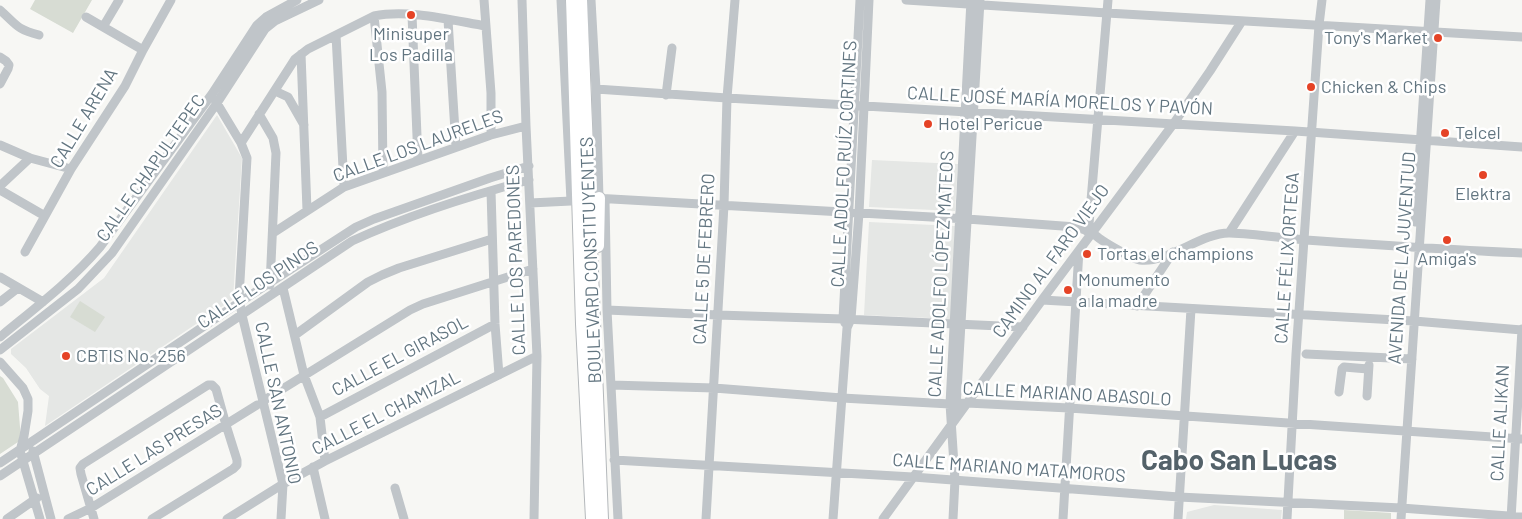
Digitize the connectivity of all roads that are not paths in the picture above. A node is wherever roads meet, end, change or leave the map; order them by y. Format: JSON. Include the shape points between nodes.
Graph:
{"nodes":[{"id":1,"x":119,"y":0,"type":"edge"},
{"id":2,"x":170,"y":0,"type":"edge"},
{"id":3,"x":297,"y":0,"type":"edge"},
{"id":4,"x":319,"y":0,"type":"edge"},
{"id":5,"x":484,"y":0,"type":"edge"},
{"id":6,"x":522,"y":0,"type":"edge"},
{"id":7,"x":562,"y":0,"type":"edge"},
{"id":8,"x":570,"y":0,"type":"edge"},
{"id":9,"x":581,"y":0,"type":"edge"},
{"id":10,"x":586,"y":0,"type":"edge"},
{"id":11,"x":735,"y":0,"type":"edge"},
{"id":12,"x":860,"y":0,"type":"edge"},
{"id":13,"x":869,"y":0,"type":"edge"},
{"id":14,"x":906,"y":0,"type":"edge"},
{"id":15,"x":1108,"y":0,"type":"edge"},
{"id":16,"x":1322,"y":0,"type":"edge"},
{"id":17,"x":1430,"y":0,"type":"edge"},
{"id":18,"x":1436,"y":0,"type":"edge"},
{"id":19,"x":290,"y":2,"type":"edge"},
{"id":20,"x":976,"y":2,"type":"edge"},
{"id":21,"x":591,"y":4,"type":"edge"},
{"id":22,"x":0,"y":10,"type":"edge"},
{"id":23,"x":562,"y":10,"type":"junction"},
{"id":24,"x":1107,"y":14,"type":"junction"},
{"id":25,"x":412,"y":15,"type":"junction"},
{"id":26,"x":374,"y":16,"type":"junction"},
{"id":27,"x":86,"y":17,"type":"dead end"},
{"id":28,"x":448,"y":20,"type":"junction"},
{"id":29,"x":1242,"y":21,"type":"junction"},
{"id":30,"x":1319,"y":25,"type":"junction"},
{"id":31,"x":486,"y":26,"type":"junction"},
{"id":32,"x":104,"y":27,"type":"junction"},
{"id":33,"x":1431,"y":33,"type":"junction"},
{"id":34,"x":39,"y":35,"type":"dead end"},
{"id":35,"x":336,"y":35,"type":"junction"},
{"id":36,"x":1522,"y":37,"type":"edge"},
{"id":37,"x":672,"y":48,"type":"dead end"},
{"id":38,"x":143,"y":50,"type":"junction"},
{"id":39,"x":301,"y":54,"type":"junction"},
{"id":40,"x":0,"y":57,"type":"edge"},
{"id":41,"x":0,"y":84,"type":"edge"},
{"id":42,"x":596,"y":89,"type":"junction"},
{"id":43,"x":275,"y":91,"type":"junction"},
{"id":44,"x":212,"y":94,"type":"junction"},
{"id":45,"x":666,"y":95,"type":"junction"},
{"id":46,"x":727,"y":98,"type":"junction"},
{"id":47,"x":217,"y":103,"type":"junction"},
{"id":48,"x":580,"y":103,"type":"junction"},
{"id":49,"x":854,"y":105,"type":"junction"},
{"id":50,"x":864,"y":106,"type":"junction"},
{"id":51,"x":969,"y":112,"type":"junction"},
{"id":52,"x":259,"y":114,"type":"junction"},
{"id":53,"x":1099,"y":120,"type":"junction"},
{"id":54,"x":1174,"y":123,"type":"junction"},
{"id":55,"x":526,"y":126,"type":"junction"},
{"id":56,"x":305,"y":127,"type":"junction"},
{"id":57,"x":1295,"y":131,"type":"junction"},
{"id":58,"x":1312,"y":132,"type":"junction"},
{"id":59,"x":491,"y":135,"type":"junction"},
{"id":60,"x":1423,"y":141,"type":"junction"},
{"id":61,"x":240,"y":143,"type":"junction"},
{"id":62,"x":0,"y":145,"type":"edge"},
{"id":63,"x":456,"y":147,"type":"junction"},
{"id":64,"x":1522,"y":147,"type":"edge"},
{"id":65,"x":30,"y":158,"type":"junction"},
{"id":66,"x":418,"y":160,"type":"junction"},
{"id":67,"x":528,"y":166,"type":"junction"},
{"id":68,"x":71,"y":170,"type":"junction"},
{"id":69,"x":384,"y":172,"type":"junction"},
{"id":70,"x":529,"y":180,"type":"junction"},
{"id":71,"x":0,"y":186,"type":"edge"},
{"id":72,"x":344,"y":187,"type":"junction"},
{"id":73,"x":0,"y":190,"type":"edge"},
{"id":74,"x":490,"y":190,"type":"junction"},
{"id":75,"x":597,"y":198,"type":"junction"},
{"id":76,"x":571,"y":202,"type":"junction"},
{"id":77,"x":530,"y":203,"type":"junction"},
{"id":78,"x":724,"y":205,"type":"junction"},
{"id":79,"x":307,"y":210,"type":"junction"},
{"id":80,"x":848,"y":212,"type":"junction"},
{"id":81,"x":859,"y":213,"type":"junction"},
{"id":82,"x":45,"y":216,"type":"junction"},
{"id":83,"x":964,"y":219,"type":"junction"},
{"id":84,"x":272,"y":233,"type":"junction"},
{"id":85,"x":1091,"y":233,"type":"junction"},
{"id":86,"x":1229,"y":233,"type":"junction"},
{"id":87,"x":492,"y":239,"type":"junction"},
{"id":88,"x":1304,"y":240,"type":"junction"},
{"id":89,"x":1416,"y":247,"type":"junction"},
{"id":90,"x":1079,"y":250,"type":"junction"},
{"id":91,"x":25,"y":252,"type":"dead end"},
{"id":92,"x":1174,"y":252,"type":"junction"},
{"id":93,"x":1522,"y":254,"type":"edge"},
{"id":94,"x":533,"y":269,"type":"junction"},
{"id":95,"x":0,"y":277,"type":"edge"},
{"id":96,"x":270,"y":282,"type":"junction"},
{"id":97,"x":493,"y":282,"type":"junction"},
{"id":98,"x":18,"y":288,"type":"junction"},
{"id":99,"x":283,"y":288,"type":"junction"},
{"id":100,"x":271,"y":296,"type":"junction"},
{"id":101,"x":1042,"y":300,"type":"junction"},
{"id":102,"x":1076,"y":301,"type":"junction"},
{"id":103,"x":0,"y":302,"type":"edge"},
{"id":104,"x":43,"y":302,"type":"junction"},
{"id":105,"x":240,"y":302,"type":"junction"},
{"id":106,"x":1137,"y":306,"type":"junction"},
{"id":107,"x":1191,"y":308,"type":"junction"},
{"id":108,"x":607,"y":310,"type":"junction"},
{"id":109,"x":242,"y":315,"type":"junction"},
{"id":110,"x":1299,"y":315,"type":"junction"},
{"id":111,"x":718,"y":316,"type":"junction"},
{"id":112,"x":847,"y":319,"type":"junction"},
{"id":113,"x":1411,"y":321,"type":"junction"},
{"id":114,"x":495,"y":324,"type":"junction"},
{"id":115,"x":588,"y":324,"type":"junction"},
{"id":116,"x":958,"y":324,"type":"junction"},
{"id":117,"x":1023,"y":327,"type":"junction"},
{"id":118,"x":1522,"y":329,"type":"edge"},
{"id":119,"x":294,"y":335,"type":"junction"},
{"id":120,"x":0,"y":337,"type":"edge"},
{"id":121,"x":0,"y":350,"type":"edge"},
{"id":122,"x":1306,"y":354,"type":"dead end"},
{"id":123,"x":537,"y":356,"type":"junction"},
{"id":124,"x":1369,"y":357,"type":"junction"},
{"id":125,"x":1409,"y":359,"type":"junction"},
{"id":126,"x":0,"y":362,"type":"edge"},
{"id":127,"x":1368,"y":368,"type":"junction"},
{"id":128,"x":304,"y":375,"type":"junction"},
{"id":129,"x":499,"y":375,"type":"junction"},
{"id":130,"x":611,"y":384,"type":"junction"},
{"id":131,"x":1520,"y":387,"type":"edge"},
{"id":132,"x":714,"y":388,"type":"junction"},
{"id":133,"x":1339,"y":392,"type":"dead end"},
{"id":134,"x":1367,"y":396,"type":"dead end"},
{"id":135,"x":842,"y":398,"type":"junction"},
{"id":136,"x":260,"y":403,"type":"junction"},
{"id":137,"x":967,"y":403,"type":"junction"},
{"id":138,"x":953,"y":404,"type":"junction"},
{"id":139,"x":1069,"y":408,"type":"junction"},
{"id":140,"x":320,"y":417,"type":"junction"},
{"id":141,"x":1184,"y":417,"type":"junction"},
{"id":142,"x":954,"y":421,"type":"junction"},
{"id":143,"x":1293,"y":424,"type":"junction"},
{"id":144,"x":226,"y":425,"type":"junction"},
{"id":145,"x":1404,"y":431,"type":"junction"},
{"id":146,"x":24,"y":436,"type":"junction"},
{"id":147,"x":1518,"y":439,"type":"edge"},
{"id":148,"x":31,"y":443,"type":"junction"},
{"id":149,"x":20,"y":451,"type":"junction"},
{"id":150,"x":33,"y":454,"type":"junction"},
{"id":151,"x":614,"y":460,"type":"junction"},
{"id":152,"x":325,"y":461,"type":"junction"},
{"id":153,"x":22,"y":462,"type":"junction"},
{"id":154,"x":0,"y":463,"type":"edge"},
{"id":155,"x":709,"y":466,"type":"junction"},
{"id":156,"x":313,"y":468,"type":"junction"},
{"id":157,"x":836,"y":472,"type":"junction"},
{"id":158,"x":0,"y":476,"type":"edge"},
{"id":159,"x":914,"y":477,"type":"junction"},
{"id":160,"x":955,"y":480,"type":"junction"},
{"id":161,"x":283,"y":484,"type":"junction"},
{"id":162,"x":395,"y":488,"type":"dead end"},
{"id":163,"x":1064,"y":489,"type":"junction"},
{"id":164,"x":44,"y":494,"type":"junction"},
{"id":165,"x":1179,"y":497,"type":"junction"},
{"id":166,"x":34,"y":500,"type":"junction"},
{"id":167,"x":1288,"y":502,"type":"junction"},
{"id":168,"x":91,"y":508,"type":"junction"},
{"id":169,"x":1399,"y":508,"type":"junction"},
{"id":170,"x":1522,"y":517,"type":"edge"},
{"id":171,"x":599,"y":518,"type":"edge"},
{"id":172,"x":1511,"y":518,"type":"edge"},
{"id":173,"x":7,"y":519,"type":"edge"},
{"id":174,"x":40,"y":519,"type":"edge"},
{"id":175,"x":51,"y":519,"type":"edge"},
{"id":176,"x":68,"y":519,"type":"edge"},
{"id":177,"x":94,"y":519,"type":"edge"},
{"id":178,"x":152,"y":519,"type":"edge"},
{"id":179,"x":226,"y":519,"type":"edge"},
{"id":180,"x":281,"y":519,"type":"edge"},
{"id":181,"x":325,"y":519,"type":"edge"},
{"id":182,"x":404,"y":519,"type":"edge"},
{"id":183,"x":534,"y":519,"type":"edge"},
{"id":184,"x":618,"y":519,"type":"edge"},
{"id":185,"x":706,"y":519,"type":"edge"},
{"id":186,"x":833,"y":519,"type":"edge"},
{"id":187,"x":883,"y":519,"type":"edge"},
{"id":188,"x":953,"y":519,"type":"edge"},
{"id":189,"x":1063,"y":519,"type":"edge"},
{"id":190,"x":1178,"y":519,"type":"edge"},
{"id":191,"x":1287,"y":519,"type":"edge"},
{"id":192,"x":1395,"y":519,"type":"edge"},
{"id":193,"x":1401,"y":519,"type":"edge"}],
"edges":[{"from":1,"to":32,"type":"street"},
{"from":2,"to":38,"type":"street","name":"CALLE ARENA"},
{"from":3,"to":19,"type":"street","name":"CALLE CHAPULTEPEC"},
{"from":4,"to":47,"type":"street","name":"CALLE CHAPULTEPEC","via":[[269,24]]},
{"from":5,"to":31,"type":"street"},
{"from":6,"to":55,"type":"street","name":"CALLE LOS PAREDONES"},
{"from":7,"to":23,"type":"street","name":"BOULEVARD CONSTITUYENTES"},
{"from":8,"to":23,"type":"street"},
{"from":8,"to":48,"type":"highway"},
{"from":9,"to":48,"type":"highway","name":"BOULEVARD CONSTITUYENTES"},
{"from":10,"to":21,"type":"street"},
{"from":11,"to":46,"type":"street","name":"CALLE 5 DE FEBRERO"},
{"from":12,"to":49,"type":"street","name":"CALLE ADOLFO RUÍZ CORTINES"},
{"from":13,"to":50,"type":"street","name":"CALLE ADOLFO RUÍZ CORTINES"},
{"from":14,"to":20,"type":"street"},
{"from":15,"to":24,"type":"street"},
{"from":16,"to":30,"type":"street","name":"CALLE FÉLIX ORTEGA"},
{"from":17,"to":33,"type":"street","name":"AVENIDA DE LA JUVENTUD"},
{"from":18,"to":33,"type":"street","name":"AVENIDA DE LA JUVENTUD"},
{"from":19,"to":44,"type":"street","name":"CALLE CHAPULTEPEC","via":[[257,25]]},
{"from":20,"to":24,"type":"street"},
{"from":20,"to":51,"type":"street","name":"CALLE ADOLFO LÓPEZ MATEOS"},
{"from":21,"to":42,"type":"street","name":"BOULEVARD CONSTITUYENTES"},
{"from":22,"to":34,"type":"street","via":[[16,26]]},
{"from":23,"to":76,"type":"street","name":"BOULEVARD CONSTITUYENTES"},
{"from":24,"to":29,"type":"street"},
{"from":24,"to":53,"type":"street"},
{"from":25,"to":26,"type":"street"},
{"from":25,"to":28,"type":"street"},
{"from":25,"to":66,"type":"street"},
{"from":26,"to":35,"type":"street"},
{"from":26,"to":69,"type":"street","via":[[382,92]]},
{"from":27,"to":32,"type":"street"},
{"from":28,"to":31,"type":"street"},
{"from":28,"to":63,"type":"street"},
{"from":29,"to":30,"type":"street"},
{"from":29,"to":54,"type":"street","name":"CAMINO AL FARO VIEJO"},
{"from":30,"to":33,"type":"street"},
{"from":30,"to":58,"type":"street","name":"CALLE FÉLIX ORTEGA"},
{"from":31,"to":59,"type":"street"},
{"from":32,"to":38,"type":"street"},
{"from":33,"to":36,"type":"street"},
{"from":33,"to":60,"type":"street","name":"AVENIDA DE LA JUVENTUD"},
{"from":35,"to":39,"type":"street"},
{"from":35,"to":72,"type":"street"},
{"from":37,"to":45,"type":"street"},
{"from":38,"to":68,"type":"street","name":"CALLE ARENA","via":[[125,86]]},
{"from":39,"to":43,"type":"street"},
{"from":39,"to":56,"type":"street"},
{"from":40,"to":41,"type":"street","via":[[9,65]]},
{"from":42,"to":45,"type":"street","name":"CALLE JOSÉ MARÍA MORELOS Y PAVÓN"},
{"from":42,"to":75,"type":"street","name":"BOULEVARD CONSTITUYENTES"},
{"from":43,"to":52,"type":"street"},
{"from":43,"to":56,"type":"street","via":[[288,97]]},
{"from":44,"to":47,"type":"street","name":"CALLE SAN ANTONIO"},
{"from":44,"to":104,"type":"street","name":"CALLE CHAPULTEPEC","via":[[100,247]]},
{"from":45,"to":46,"type":"street","name":"CALLE JOSÉ MARÍA MORELOS Y PAVÓN"},
{"from":46,"to":49,"type":"street","name":"CALLE JOSÉ MARÍA MORELOS Y PAVÓN"},
{"from":46,"to":78,"type":"street","name":"CALLE 5 DE FEBRERO"},
{"from":47,"to":61,"type":"street","name":"CALLE SAN ANTONIO"},
{"from":47,"to":121,"type":"street","name":"CALLE CHAPULTEPEC","via":[[112,253],[78,289]]},
{"from":48,"to":75,"type":"highway","name":"BOULEVARD CONSTITUYENTES"},
{"from":48,"to":115,"type":"highway"},
{"from":49,"to":50,"type":"street","name":"CALLE JOSÉ MARÍA MORELOS Y PAVÓN"},
{"from":49,"to":80,"type":"street","name":"CALLE ADOLFO RUÍZ CORTINES"},
{"from":50,"to":51,"type":"street","name":"CALLE JOSÉ MARÍA MORELOS Y PAVÓN"},
{"from":50,"to":81,"type":"street","name":"CALLE ADOLFO RUÍZ CORTINES"},
{"from":51,"to":53,"type":"street","name":"CALLE JOSÉ MARÍA MORELOS Y PAVÓN"},
{"from":51,"to":83,"type":"street","name":"CALLE ADOLFO LÓPEZ MATEOS"},
{"from":52,"to":61,"type":"street"},
{"from":52,"to":84,"type":"street","via":[[273,138],[276,153]]},
{"from":53,"to":54,"type":"street","name":"CALLE JOSÉ MARÍA MORELOS Y PAVÓN"},
{"from":53,"to":85,"type":"street"},
{"from":54,"to":57,"type":"street","name":"CALLE JOSÉ MARÍA MORELOS Y PAVÓN"},
{"from":54,"to":85,"type":"street","name":"CAMINO AL FARO VIEJO"},
{"from":55,"to":59,"type":"street","name":"CALLE LOS LAURELES"},
{"from":55,"to":67,"type":"street","name":"CALLE LOS PAREDONES"},
{"from":56,"to":79,"type":"street"},
{"from":57,"to":58,"type":"street","name":"CALLE JOSÉ MARÍA MORELOS Y PAVÓN"},
{"from":57,"to":86,"type":"street"},
{"from":58,"to":60,"type":"street","name":"CALLE JOSÉ MARÍA MORELOS Y PAVÓN"},
{"from":58,"to":88,"type":"street","name":"CALLE FÉLIX ORTEGA"},
{"from":59,"to":63,"type":"street","name":"CALLE LOS LAURELES"},
{"from":60,"to":64,"type":"street","name":"CALLE JOSÉ MARÍA MORELOS Y PAVÓN"},
{"from":60,"to":89,"type":"street","name":"AVENIDA DE LA JUVENTUD"},
{"from":61,"to":105,"type":"street","name":"CALLE SAN ANTONIO","via":[[247,158],[247,171]]},
{"from":62,"to":65,"type":"street"},
{"from":63,"to":66,"type":"street","name":"CALLE LOS LAURELES"},
{"from":65,"to":68,"type":"street"},
{"from":65,"to":71,"type":"street"},
{"from":66,"to":69,"type":"street","name":"CALLE LOS LAURELES"},
{"from":67,"to":70,"type":"street","name":"CALLE LOS PAREDONES"},
{"from":67,"to":96,"type":"street","name":"CALLE LOS PINOS","via":[[356,227]]},
{"from":68,"to":82,"type":"street","name":"CALLE ARENA"},
{"from":69,"to":72,"type":"street","name":"CALLE LOS LAURELES"},
{"from":70,"to":74,"type":"street","name":"CALLE LOS PINOS"},
{"from":70,"to":77,"type":"street","name":"CALLE LOS PAREDONES"},
{"from":72,"to":79,"type":"street","name":"CALLE LOS LAURELES"},
{"from":73,"to":82,"type":"street"},
{"from":74,"to":87,"type":"street"},
{"from":74,"to":99,"type":"street","name":"CALLE LOS PINOS","via":[[352,241]]},
{"from":75,"to":78,"type":"street"},
{"from":75,"to":108,"type":"street","via":[[605,250]]},
{"from":75,"to":115,"type":"highway","name":"BOULEVARD CONSTITUYENTES"},
{"from":76,"to":77,"type":"street"},
{"from":76,"to":115,"type":"highway"},
{"from":77,"to":94,"type":"street","name":"CALLE LOS PAREDONES"},
{"from":78,"to":80,"type":"street"},
{"from":78,"to":111,"type":"street","name":"CALLE 5 DE FEBRERO"},
{"from":79,"to":84,"type":"street","name":"CALLE LOS LAURELES"},
{"from":80,"to":81,"type":"street"},
{"from":80,"to":112,"type":"street","name":"CALLE ADOLFO RUÍZ CORTINES"},
{"from":81,"to":83,"type":"street"},
{"from":81,"to":112,"type":"street","name":"CALLE ADOLFO RUÍZ CORTINES"},
{"from":82,"to":91,"type":"street","name":"CALLE ARENA"},
{"from":83,"to":85,"type":"street","via":[[1076,227]]},
{"from":83,"to":116,"type":"street","name":"CALLE ADOLFO LÓPEZ MATEOS"},
{"from":84,"to":96,"type":"street"},
{"from":85,"to":90,"type":"street","name":"CAMINO AL FARO VIEJO"},
{"from":85,"to":92,"type":"street","via":[[1139,260]]},
{"from":86,"to":88,"type":"street"},
{"from":86,"to":92,"type":"street","via":[[1208,237]]},
{"from":87,"to":97,"type":"street"},
{"from":87,"to":119,"type":"street","via":[[382,275]]},
{"from":88,"to":89,"type":"street"},
{"from":88,"to":110,"type":"street","name":"CALLE FÉLIX ORTEGA"},
{"from":89,"to":93,"type":"street"},
{"from":89,"to":113,"type":"street","name":"AVENIDA DE LA JUVENTUD"},
{"from":90,"to":101,"type":"street","name":"CAMINO AL FARO VIEJO"},
{"from":90,"to":102,"type":"street"},
{"from":92,"to":106,"type":"street"},
{"from":94,"to":97,"type":"street","name":"CALLE LAS PRESAS"},
{"from":94,"to":123,"type":"street","name":"CALLE LOS PAREDONES"},
{"from":95,"to":98,"type":"street"},
{"from":96,"to":100,"type":"street"},
{"from":96,"to":105,"type":"street","name":"CALLE LOS PINOS"},
{"from":97,"to":114,"type":"street"},
{"from":97,"to":128,"type":"street","name":"CALLE LAS PRESAS","via":[[410,310]]},
{"from":98,"to":103,"type":"street"},
{"from":98,"to":104,"type":"street"},
{"from":99,"to":100,"type":"street","name":"CALLE LOS PINOS"},
{"from":99,"to":119,"type":"street"},
{"from":100,"to":109,"type":"street","name":"CALLE LOS PINOS"},
{"from":101,"to":102,"type":"street"},
{"from":101,"to":117,"type":"street","name":"CAMINO AL FARO VIEJO"},
{"from":102,"to":106,"type":"street"},
{"from":102,"to":139,"type":"street"},
{"from":104,"to":120,"type":"street","name":"CALLE CHAPULTEPEC"},
{"from":105,"to":109,"type":"street","name":"CALLE SAN ANTONIO"},
{"from":105,"to":148,"type":"street","name":"CALLE LOS PINOS"},
{"from":106,"to":107,"type":"street"},
{"from":107,"to":110,"type":"street"},
{"from":107,"to":141,"type":"street"},
{"from":108,"to":111,"type":"street"},
{"from":108,"to":130,"type":"street"},
{"from":109,"to":136,"type":"street","name":"CALLE SAN ANTONIO"},
{"from":109,"to":150,"type":"street","name":"CALLE LOS PINOS"},
{"from":110,"to":113,"type":"street"},
{"from":110,"to":143,"type":"street","name":"CALLE FÉLIX ORTEGA"},
{"from":111,"to":112,"type":"street"},
{"from":111,"to":132,"type":"street","name":"CALLE 5 DE FEBRERO"},
{"from":112,"to":116,"type":"street"},
{"from":112,"to":135,"type":"street","name":"CALLE ADOLFO RUÍZ CORTINES"},
{"from":113,"to":118,"type":"street"},
{"from":113,"to":125,"type":"street","name":"AVENIDA DE LA JUVENTUD"},
{"from":114,"to":129,"type":"street"},
{"from":114,"to":140,"type":"street","name":"CALLE EL GIRASOL"},
{"from":115,"to":171,"type":"highway","name":"BOULEVARD CONSTITUYENTES"},
{"from":116,"to":117,"type":"street"},
{"from":116,"to":138,"type":"street","name":"CALLE ADOLFO LÓPEZ MATEOS"},
{"from":117,"to":137,"type":"street","name":"CAMINO AL FARO VIEJO"},
{"from":118,"to":131,"type":"street","name":"CALLE ALIKAN"},
{"from":119,"to":128,"type":"street"},
{"from":122,"to":124,"type":"street"},
{"from":123,"to":129,"type":"street","name":"CALLE EL CHAMIZAL"},
{"from":123,"to":183,"type":"street","name":"CALLE LOS PAREDONES"},
{"from":124,"to":125,"type":"street"},
{"from":124,"to":127,"type":"street"},
{"from":125,"to":145,"type":"street","name":"AVENIDA DE LA JUVENTUD"},
{"from":126,"to":146,"type":"street","via":[[23,388],[28,399]]},
{"from":127,"to":133,"type":"street","via":[[1342,368]]},
{"from":127,"to":134,"type":"street"},
{"from":128,"to":136,"type":"street","name":"CALLE LAS PRESAS"},
{"from":128,"to":140,"type":"street"},
{"from":129,"to":152,"type":"street","name":"CALLE EL CHAMIZAL"},
{"from":130,"to":132,"type":"street","name":"CALLE MARIANO ABASOLO"},
{"from":130,"to":151,"type":"street"},
{"from":131,"to":147,"type":"street","name":"CALLE ALIKAN"},
{"from":132,"to":135,"type":"street","name":"CALLE MARIANO ABASOLO"},
{"from":132,"to":155,"type":"street","name":"CALLE 5 DE FEBRERO"},
{"from":135,"to":138,"type":"street","name":"CALLE MARIANO ABASOLO"},
{"from":135,"to":157,"type":"street","name":"CALLE ADOLFO RUÍZ CORTINES"},
{"from":136,"to":144,"type":"street","name":"CALLE LAS PRESAS"},
{"from":136,"to":161,"type":"street","name":"CALLE SAN ANTONIO"},
{"from":137,"to":138,"type":"street","name":"CALLE MARIANO ABASOLO"},
{"from":137,"to":139,"type":"street","name":"CALLE MARIANO ABASOLO"},
{"from":137,"to":142,"type":"street","name":"CAMINO AL FARO VIEJO"},
{"from":138,"to":142,"type":"street","name":"CALLE ADOLFO LÓPEZ MATEOS"},
{"from":139,"to":141,"type":"street","name":"CALLE MARIANO ABASOLO"},
{"from":139,"to":163,"type":"street"},
{"from":140,"to":152,"type":"street"},
{"from":141,"to":143,"type":"street","name":"CALLE MARIANO ABASOLO"},
{"from":141,"to":165,"type":"street"},
{"from":142,"to":159,"type":"street","name":"CAMINO AL FARO VIEJO"},
{"from":142,"to":160,"type":"street","name":"CALLE ADOLFO LÓPEZ MATEOS"},
{"from":143,"to":145,"type":"street","name":"CALLE MARIANO ABASOLO"},
{"from":143,"to":167,"type":"street","name":"CALLE FÉLIX ORTEGA"},
{"from":144,"to":168,"type":"street","name":"CALLE LAS PRESAS"},
{"from":144,"to":168,"type":"street","via":[[216,389],[208,385],[83,464],[80,468]]},
{"from":144,"to":178,"type":"street","via":[[237,465]]},
{"from":145,"to":147,"type":"street","name":"CALLE MARIANO ABASOLO"},
{"from":145,"to":169,"type":"street","name":"AVENIDA DE LA JUVENTUD"},
{"from":146,"to":148,"type":"street"},
{"from":146,"to":149,"type":"street"},
{"from":147,"to":172,"type":"street","name":"CALLE ALIKAN"},
{"from":148,"to":149,"type":"street","name":"CALLE LOS PINOS"},
{"from":148,"to":150,"type":"street"},
{"from":149,"to":153,"type":"street"},
{"from":149,"to":154,"type":"street","name":"CALLE LOS PINOS"},
{"from":150,"to":153,"type":"street","name":"CALLE LOS PINOS"},
{"from":150,"to":164,"type":"street"},
{"from":151,"to":155,"type":"street","name":"CALLE MARIANO MATAMOROS"},
{"from":151,"to":184,"type":"street"},
{"from":152,"to":156,"type":"street","name":"CALLE EL CHAMIZAL"},
{"from":153,"to":158,"type":"street","name":"CALLE LOS PINOS"},
{"from":153,"to":166,"type":"street"},
{"from":155,"to":157,"type":"street","name":"CALLE MARIANO MATAMOROS"},
{"from":155,"to":185,"type":"street","name":"CALLE 5 DE FEBRERO"},
{"from":156,"to":161,"type":"street","name":"CALLE EL CHAMIZAL"},
{"from":156,"to":181,"type":"street"},
{"from":157,"to":159,"type":"street","name":"CALLE MARIANO MATAMOROS"},
{"from":157,"to":186,"type":"street","name":"CALLE ADOLFO RUÍZ CORTINES"},
{"from":159,"to":160,"type":"street","name":"CALLE MARIANO MATAMOROS"},
{"from":159,"to":187,"type":"street","name":"CAMINO AL FARO VIEJO"},
{"from":160,"to":163,"type":"street","name":"CALLE MARIANO MATAMOROS"},
{"from":160,"to":188,"type":"street","name":"CALLE ADOLFO LÓPEZ MATEOS"},
{"from":161,"to":179,"type":"street","name":"CALLE EL CHAMIZAL"},
{"from":161,"to":180,"type":"street","name":"CALLE SAN ANTONIO"},
{"from":162,"to":182,"type":"street"},
{"from":163,"to":165,"type":"street","name":"CALLE MARIANO MATAMOROS"},
{"from":163,"to":189,"type":"street"},
{"from":164,"to":166,"type":"street"},
{"from":164,"to":175,"type":"street"},
{"from":165,"to":167,"type":"street","name":"CALLE MARIANO MATAMOROS"},
{"from":165,"to":190,"type":"street"},
{"from":166,"to":173,"type":"street"},
{"from":166,"to":174,"type":"street"},
{"from":167,"to":169,"type":"street","name":"CALLE MARIANO MATAMOROS"},
{"from":167,"to":191,"type":"street","name":"CALLE FÉLIX ORTEGA"},
{"from":168,"to":176,"type":"street","name":"CALLE LAS PRESAS"},
{"from":168,"to":177,"type":"street"},
{"from":169,"to":172,"type":"street","name":"CALLE MARIANO MATAMOROS"},
{"from":169,"to":192,"type":"street","name":"AVENIDA DE LA JUVENTUD"},
{"from":169,"to":193,"type":"street","name":"AVENIDA DE LA JUVENTUD"},
{"from":170,"to":172,"type":"street","name":"CALLE MARIANO MATAMOROS"}]}
